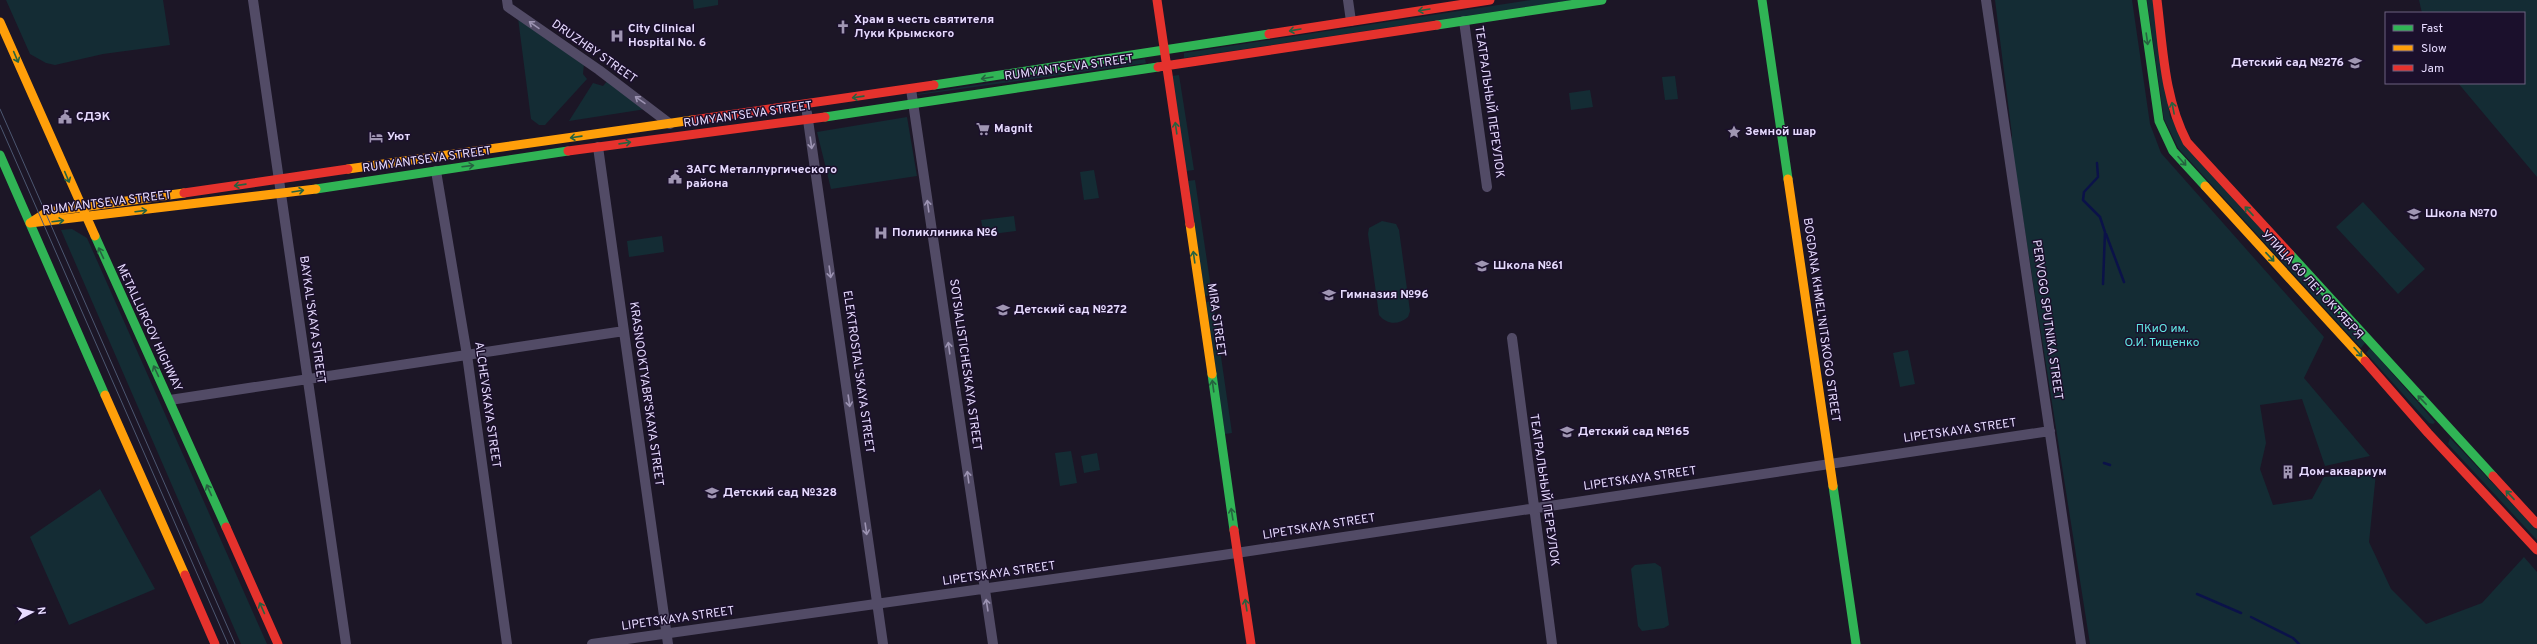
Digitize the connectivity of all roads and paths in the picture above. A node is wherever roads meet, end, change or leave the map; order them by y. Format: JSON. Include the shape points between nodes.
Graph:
{"nodes":[{"id":1,"x":253,"y":0,"type":"edge"},
{"id":2,"x":507,"y":0,"type":"edge"},
{"id":3,"x":1156,"y":0,"type":"edge"},
{"id":4,"x":1348,"y":0,"type":"edge"},
{"id":5,"x":1490,"y":0,"type":"edge"},
{"id":6,"x":1602,"y":0,"type":"edge"},
{"id":7,"x":1762,"y":0,"type":"edge"},
{"id":8,"x":1986,"y":0,"type":"edge"},
{"id":9,"x":2142,"y":0,"type":"edge"},
{"id":10,"x":2157,"y":0,"type":"edge"},
{"id":11,"x":1351,"y":21,"type":"junction"},
{"id":12,"x":1464,"y":21,"type":"junction"},
{"id":13,"x":0,"y":22,"type":"edge"},
{"id":14,"x":1165,"y":51,"type":"junction"},
{"id":15,"x":1167,"y":66,"type":"junction"},
{"id":16,"x":911,"y":89,"type":"junction"},
{"id":17,"x":913,"y":104,"type":"junction"},
{"id":18,"x":806,"y":105,"type":"junction"},
{"id":19,"x":808,"y":119,"type":"junction"},
{"id":20,"x":670,"y":124,"type":"junction"},
{"id":21,"x":542,"y":142,"type":"junction"},
{"id":22,"x":598,"y":147,"type":"junction"},
{"id":23,"x":0,"y":155,"type":"edge"},
{"id":24,"x":544,"y":156,"type":"junction"},
{"id":25,"x":436,"y":170,"type":"junction"},
{"id":26,"x":279,"y":180,"type":"junction"},
{"id":27,"x":1487,"y":187,"type":"dead end"},
{"id":28,"x":281,"y":194,"type":"junction"},
{"id":29,"x":80,"y":207,"type":"junction"},
{"id":30,"x":85,"y":217,"type":"junction"},
{"id":31,"x":30,"y":223,"type":"junction"},
{"id":32,"x":624,"y":330,"type":"junction"},
{"id":33,"x":1512,"y":338,"type":"dead end"},
{"id":34,"x":467,"y":354,"type":"junction"},
{"id":35,"x":308,"y":379,"type":"junction"},
{"id":36,"x":170,"y":400,"type":"junction"},
{"id":37,"x":2449,"y":428,"type":"junction"},
{"id":38,"x":2050,"y":431,"type":"junction"},
{"id":39,"x":2435,"y":441,"type":"junction"},
{"id":40,"x":1830,"y":464,"type":"junction"},
{"id":41,"x":1533,"y":508,"type":"junction"},
{"id":42,"x":2537,"y":524,"type":"edge"},
{"id":43,"x":2537,"y":550,"type":"edge"},
{"id":44,"x":1238,"y":553,"type":"junction"},
{"id":45,"x":984,"y":589,"type":"junction"},
{"id":46,"x":877,"y":605,"type":"junction"},
{"id":47,"x":666,"y":633,"type":"junction"},
{"id":48,"x":215,"y":644,"type":"edge"},
{"id":49,"x":278,"y":644,"type":"edge"},
{"id":50,"x":346,"y":644,"type":"edge"},
{"id":51,"x":507,"y":644,"type":"edge"},
{"id":52,"x":592,"y":644,"type":"edge"},
{"id":53,"x":668,"y":644,"type":"edge"},
{"id":54,"x":883,"y":644,"type":"edge"},
{"id":55,"x":993,"y":644,"type":"edge"},
{"id":56,"x":1251,"y":644,"type":"edge"},
{"id":57,"x":1552,"y":644,"type":"edge"},
{"id":58,"x":1856,"y":644,"type":"edge"},
{"id":59,"x":2082,"y":644,"type":"edge"}],
"edges":[{"from":1,"to":26,"type":"street","name":"BAYKAL'SKAYA STREET"},
{"from":20,"to":2,"type":"street","name":"DRUZHBY STREET","one_way":true,"via":[[599,70],[508,7]]},
{"from":3,"to":14,"type":"main road","name":"MIRA STREET"},
{"from":4,"to":11,"type":"street"},
{"from":5,"to":11,"type":"main road","name":"RUMYANTSEVA STREET","one_way":true},
{"from":6,"to":12,"type":"main road","name":"RUMYANTSEVA STREET"},
{"from":7,"to":40,"type":"main road","name":"BOGDANA KHMEL'NITSKOGO STREET"},
{"from":8,"to":38,"type":"street","name":"PERVOGO SPUTNIKA STREET"},
{"from":9,"to":39,"type":"main road","name":"УЛИЦА 60 ЛЕТ ОКТЯБРЯ","one_way":true,"via":[[2159,120],[2173,151],[2360,355]]},
{"from":37,"to":10,"type":"main road","name":"УЛИЦА 60 ЛЕТ ОКТЯБРЯ","one_way":true,"via":[[2180,132],[2172,106]]},
{"from":11,"to":14,"type":"main road","name":"RUMYANTSEVA STREET","one_way":true},
{"from":12,"to":15,"type":"main road","name":"RUMYANTSEVA STREET"},
{"from":12,"to":27,"type":"street","name":"ТЕАТРАЛЬНЫЙ ПЕРЕУЛОК"},
{"from":13,"to":29,"type":"main road","name":"METALLURGOV HIGHWAY","one_way":true},
{"from":14,"to":15,"type":"main road","name":"MIRA STREET"},
{"from":14,"to":16,"type":"main road","name":"RUMYANTSEVA STREET","one_way":true},
{"from":15,"to":17,"type":"main road","name":"RUMYANTSEVA STREET"},
{"from":44,"to":15,"type":"main road","name":"MIRA STREET","one_way":true},
{"from":16,"to":17,"type":"street","name":"SOTSIALISTICHESKAYA STREET"},
{"from":16,"to":18,"type":"main road","name":"RUMYANTSEVA STREET","one_way":true},
{"from":17,"to":19,"type":"main road","name":"RUMYANTSEVA STREET"},
{"from":45,"to":17,"type":"street","name":"SOTSIALISTICHESKAYA STREET","one_way":true},
{"from":18,"to":19,"type":"street","name":"ELEKTROSTAL'SKAYA STREET"},
{"from":18,"to":20,"type":"main road","name":"RUMYANTSEVA STREET"},
{"from":22,"to":19,"type":"main road","name":"RUMYANTSEVA STREET","one_way":true},
{"from":19,"to":46,"type":"street","name":"ELEKTROSTAL'SKAYA STREET","one_way":true},
{"from":20,"to":21,"type":"main road","name":"RUMYANTSEVA STREET","one_way":true},
{"from":21,"to":24,"type":"main road"},
{"from":21,"to":26,"type":"main road","name":"RUMYANTSEVA STREET"},
{"from":22,"to":24,"type":"main road","name":"RUMYANTSEVA STREET"},
{"from":22,"to":32,"type":"street","name":"KRASNOOKTYABR'SKAYA STREET"},
{"from":23,"to":31,"type":"main road"},
{"from":25,"to":24,"type":"main road","name":"RUMYANTSEVA STREET","one_way":true},
{"from":28,"to":25,"type":"main road","name":"RUMYANTSEVA STREET","one_way":true},
{"from":25,"to":34,"type":"street","name":"ALCHEVSKAYA STREET"},
{"from":26,"to":28,"type":"street","name":"BAYKAL'SKAYA STREET"},
{"from":26,"to":29,"type":"main road","name":"RUMYANTSEVA STREET","one_way":true},
{"from":30,"to":28,"type":"main road","name":"RUMYANTSEVA STREET","one_way":true},
{"from":28,"to":35,"type":"street","name":"BAYKAL'SKAYA STREET"},
{"from":29,"to":30,"type":"main road","name":"METALLURGOV HIGHWAY"},
{"from":29,"to":31,"type":"main road","name":"RUMYANTSEVA STREET","via":[[47,212]]},
{"from":31,"to":30,"type":"main road","name":"RUMYANTSEVA STREET","one_way":true},
{"from":36,"to":30,"type":"main road","name":"METALLURGOV HIGHWAY","one_way":true},
{"from":31,"to":48,"type":"main road"},
{"from":32,"to":34,"type":"street"},
{"from":32,"to":47,"type":"street","name":"KRASNOOKTYABR'SKAYA STREET"},
{"from":33,"to":41,"type":"street","name":"ТЕАТРАЛЬНЫЙ ПЕРЕУЛОК"},
{"from":34,"to":35,"type":"street"},
{"from":34,"to":51,"type":"street","name":"ALCHEVSKAYA STREET"},
{"from":35,"to":36,"type":"street"},
{"from":35,"to":50,"type":"street","name":"BAYKAL'SKAYA STREET"},
{"from":49,"to":36,"type":"main road","name":"METALLURGOV HIGHWAY","one_way":true},
{"from":37,"to":39,"type":"main road"},
{"from":42,"to":37,"type":"main road","name":"УЛИЦА 60 ЛЕТ ОКТЯБРЯ","one_way":true},
{"from":38,"to":40,"type":"street","name":"LIPETSKAYA STREET"},
{"from":38,"to":59,"type":"street","name":"PERVOGO SPUTNIKA STREET"},
{"from":39,"to":43,"type":"main road","name":"УЛИЦА 60 ЛЕТ ОКТЯБРЯ"},
{"from":40,"to":41,"type":"street","name":"LIPETSKAYA STREET"},
{"from":40,"to":58,"type":"main road","name":"BOGDANA KHMEL'NITSKOGO STREET"},
{"from":41,"to":44,"type":"street","name":"LIPETSKAYA STREET"},
{"from":41,"to":57,"type":"street","name":"ТЕАТРАЛЬНЫЙ ПЕРЕУЛОК"},
{"from":44,"to":45,"type":"street","name":"LIPETSKAYA STREET"},
{"from":56,"to":44,"type":"main road","name":"MIRA STREET","one_way":true},
{"from":45,"to":46,"type":"street","name":"LIPETSKAYA STREET"},
{"from":55,"to":45,"type":"street","name":"SOTSIALISTICHESKAYA STREET","one_way":true},
{"from":46,"to":47,"type":"street","name":"LIPETSKAYA STREET"},
{"from":46,"to":54,"type":"street","name":"ELEKTROSTAL'SKAYA STREET"},
{"from":47,"to":52,"type":"street","name":"LIPETSKAYA STREET"},
{"from":47,"to":53,"type":"street","name":"KRASNOOKTYABR'SKAYA STREET"}]}
